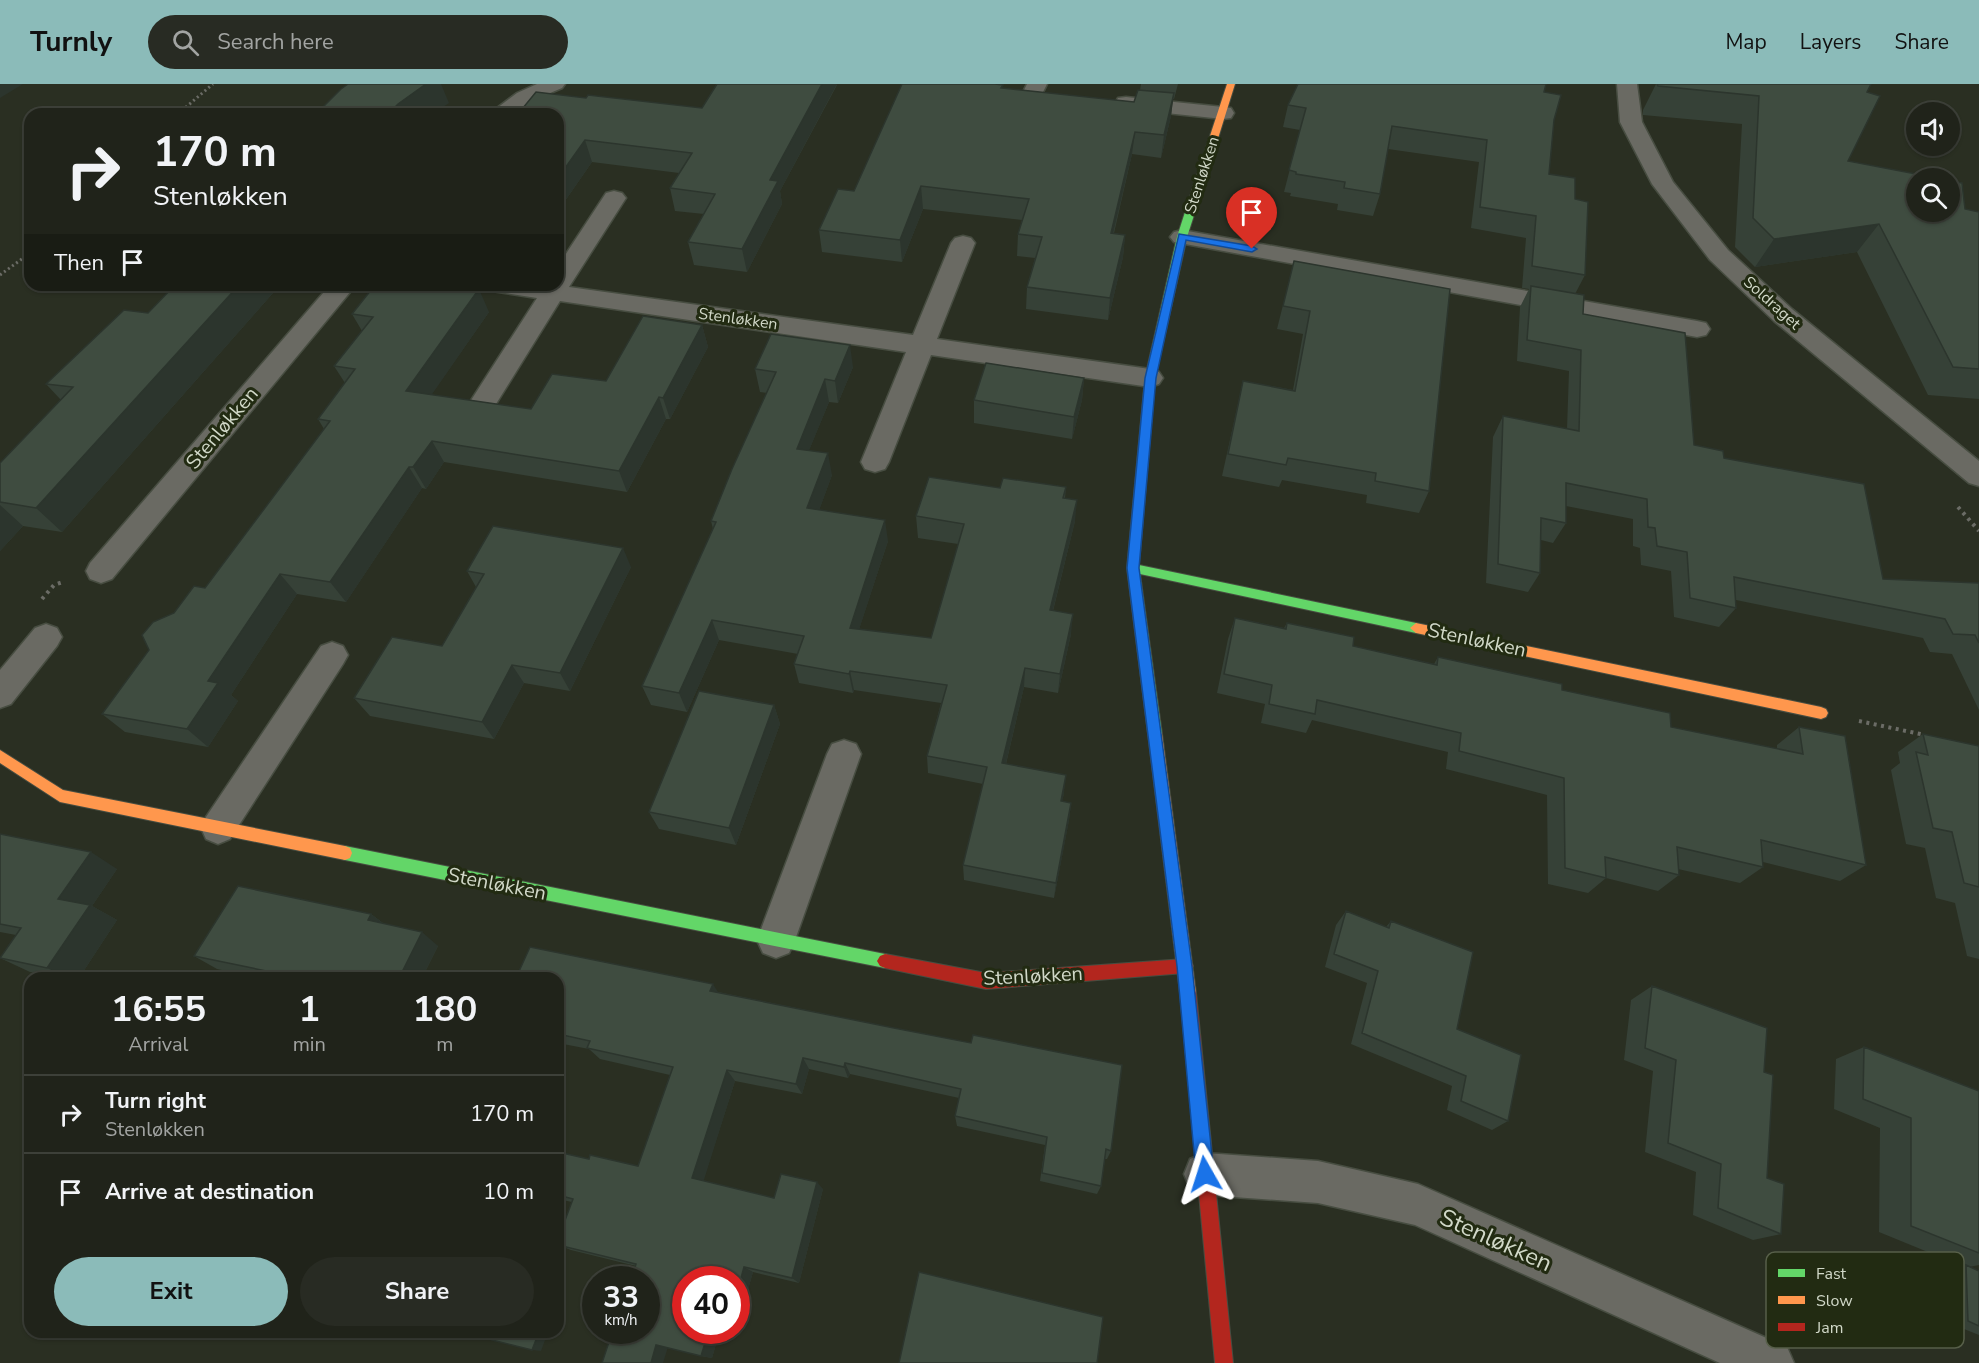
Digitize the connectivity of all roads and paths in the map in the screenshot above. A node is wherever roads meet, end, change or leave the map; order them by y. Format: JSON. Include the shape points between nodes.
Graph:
{"nodes":[{"id":1,"x":213,"y":84,"type":"edge"},
{"id":2,"x":555,"y":84,"type":"edge"},
{"id":3,"x":1231,"y":84,"type":"edge"},
{"id":4,"x":1627,"y":84,"type":"edge"},
{"id":5,"x":1036,"y":88,"type":"edge"},
{"id":6,"x":1012,"y":90,"type":"edge"},
{"id":7,"x":1058,"y":95,"type":"edge"},
{"id":8,"x":1105,"y":100,"type":"edge"},
{"id":9,"x":185,"y":108,"type":"edge"},
{"id":10,"x":508,"y":108,"type":"edge"},
{"id":11,"x":1223,"y":113,"type":"junction"},
{"id":12,"x":614,"y":198,"type":"dead end"},
{"id":13,"x":1182,"y":237,"type":"junction"},
{"id":14,"x":963,"y":243,"type":"dead end"},
{"id":15,"x":24,"y":257,"type":"edge"},
{"id":16,"x":0,"y":275,"type":"edge"},
{"id":17,"x":564,"y":277,"type":"edge"},
{"id":18,"x":339,"y":291,"type":"edge"},
{"id":19,"x":541,"y":291,"type":"edge"},
{"id":20,"x":554,"y":293,"type":"junction"},
{"id":21,"x":1697,"y":329,"type":"dead end"},
{"id":22,"x":922,"y":345,"type":"junction"},
{"id":23,"x":1150,"y":378,"type":"junction"},
{"id":24,"x":482,"y":405,"type":"edge"},
{"id":25,"x":875,"y":462,"type":"dead end"},
{"id":26,"x":1979,"y":476,"type":"edge"},
{"id":27,"x":1133,"y":568,"type":"junction"},
{"id":28,"x":101,"y":571,"type":"joint"},
{"id":29,"x":46,"y":638,"type":"joint"},
{"id":30,"x":332,"y":655,"type":"dead end"},
{"id":31,"x":0,"y":694,"type":"edge"},
{"id":32,"x":1821,"y":713,"type":"joint"},
{"id":33,"x":1934,"y":737,"type":"edge"},
{"id":34,"x":844,"y":754,"type":"dead end"},
{"id":35,"x":0,"y":756,"type":"edge"},
{"id":36,"x":218,"y":828,"type":"junction"},
{"id":37,"x":777,"y":940,"type":"junction"},
{"id":38,"x":1185,"y":966,"type":"junction"},
{"id":39,"x":1205,"y":1174,"type":"junction"},
{"id":40,"x":1224,"y":1363,"type":"edge"},
{"id":41,"x":1771,"y":1363,"type":"edge"}],
"edges":[{"from":1,"to":9,"type":"path"},
{"from":2,"to":10,"type":"street"},
{"from":3,"to":11,"type":"street","name":"Stenløkken"},
{"from":4,"to":26,"type":"street","name":"Soldraget","via":[[1631,122],[1663,184],[1719,255],[1783,315]]},
{"from":5,"to":6,"type":"street"},
{"from":5,"to":7,"type":"street"},
{"from":8,"to":11,"type":"street","name":"Stenløkken"},
{"from":11,"to":13,"type":"street","name":"Stenløkken"},
{"from":12,"to":17,"type":"street"},
{"from":13,"to":21,"type":"street","name":"Stenløkken"},
{"from":13,"to":23,"type":"street","name":"Stenløkken"},
{"from":14,"to":22,"type":"street"},
{"from":15,"to":16,"type":"path"},
{"from":18,"to":28,"type":"street","name":"Stenløkken"},
{"from":19,"to":20,"type":"street","name":"Stenløkken"},
{"from":20,"to":22,"type":"street","name":"Stenløkken"},
{"from":20,"to":24,"type":"street"},
{"from":22,"to":23,"type":"street","name":"Stenløkken"},
{"from":22,"to":25,"type":"street"},
{"from":23,"to":27,"type":"street","name":"Stenløkken"},
{"from":27,"to":32,"type":"street","name":"Stenløkken"},
{"from":27,"to":38,"type":"street","name":"Stenløkken"},
{"from":28,"to":29,"type":"path","via":[[54,585],[32,612]]},
{"from":29,"to":31,"type":"street"},
{"from":30,"to":36,"type":"street"},
{"from":32,"to":33,"type":"path"},
{"from":34,"to":37,"type":"street"},
{"from":35,"to":36,"type":"street","name":"Stenløkken","via":[[60,796]]},
{"from":36,"to":37,"type":"street","name":"Stenløkken"},
{"from":37,"to":38,"type":"street","name":"Stenløkken","via":[[986,981]]},
{"from":38,"to":39,"type":"street","name":"Stenløkken"},
{"from":39,"to":40,"type":"street","name":"Stenløkken"},
{"from":39,"to":41,"type":"street","name":"Stenløkken","via":[[1318,1182],[1418,1205]]}]}
